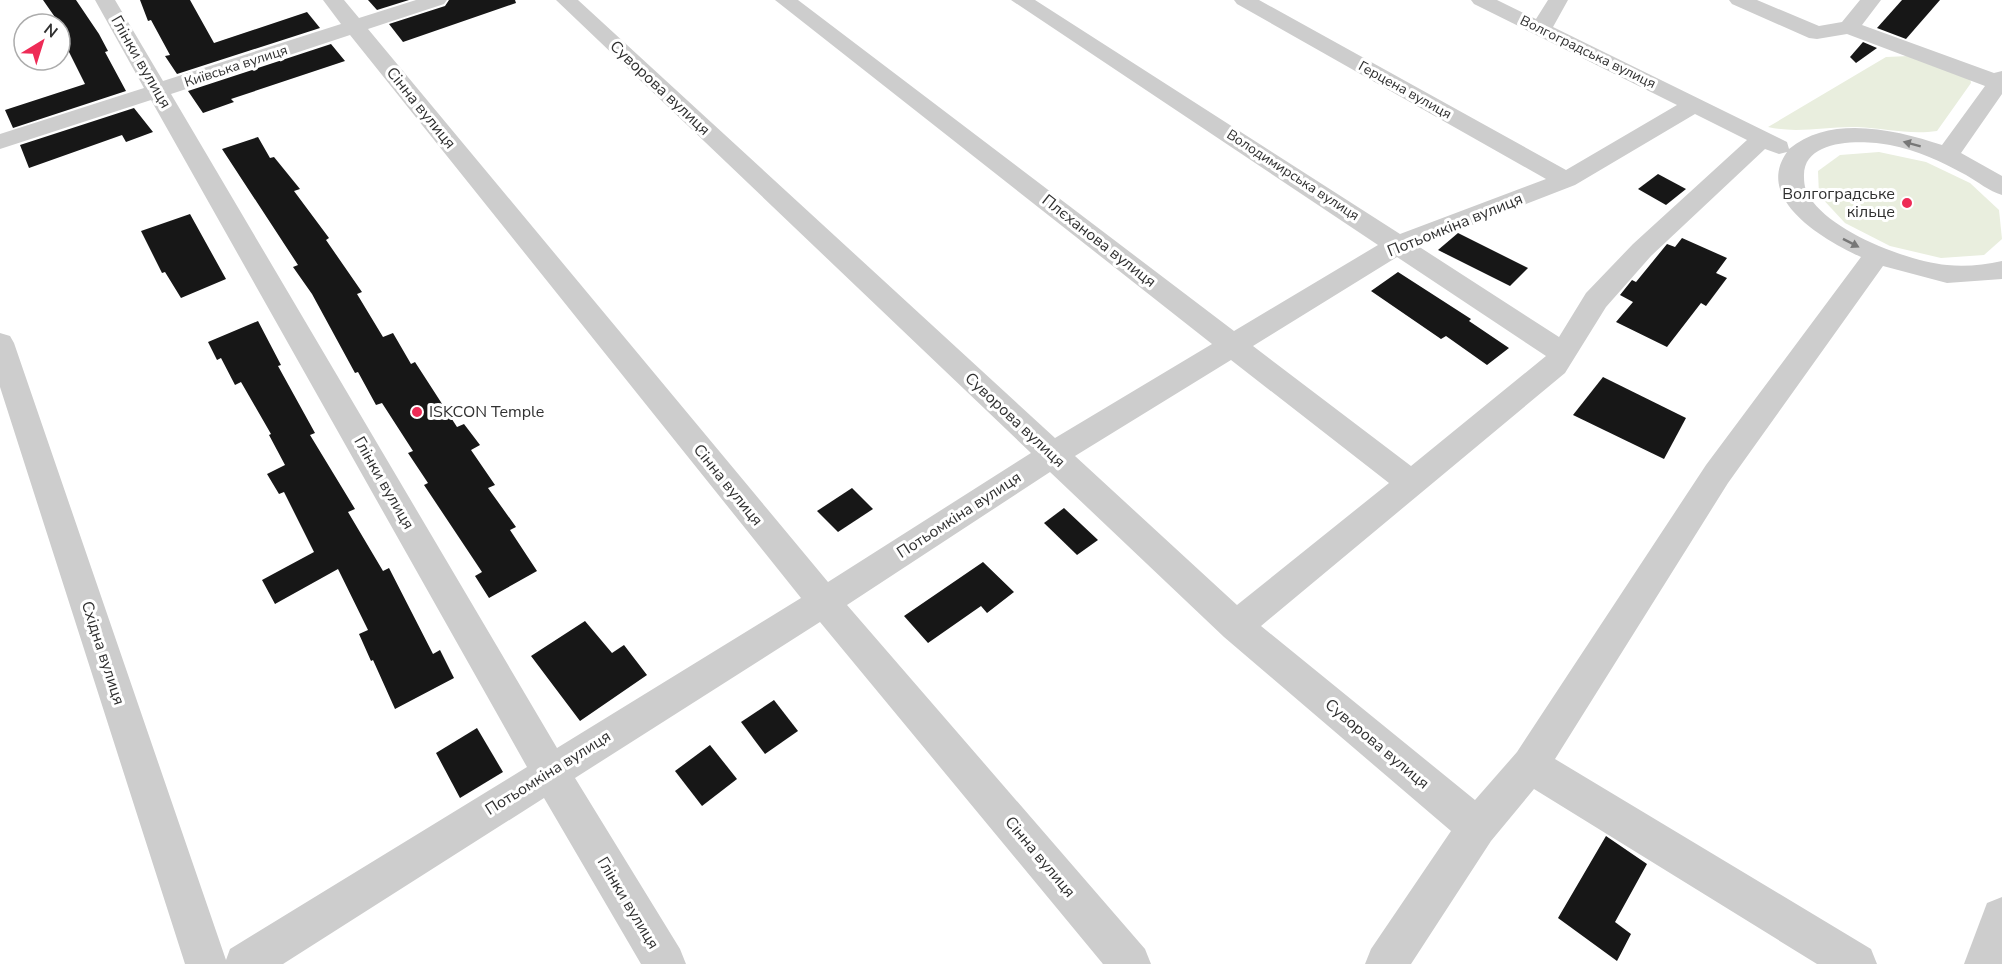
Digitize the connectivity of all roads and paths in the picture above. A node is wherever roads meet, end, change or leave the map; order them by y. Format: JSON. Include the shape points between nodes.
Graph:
{"nodes":[{"id":1,"x":105,"y":0,"type":"edge"},
{"id":2,"x":333,"y":0,"type":"edge"},
{"id":3,"x":437,"y":0,"type":"edge"},
{"id":4,"x":566,"y":0,"type":"edge"},
{"id":5,"x":785,"y":0,"type":"edge"},
{"id":6,"x":1021,"y":0,"type":"edge"},
{"id":7,"x":1244,"y":0,"type":"edge"},
{"id":8,"x":1481,"y":0,"type":"edge"},
{"id":9,"x":1558,"y":0,"type":"edge"},
{"id":10,"x":1739,"y":0,"type":"edge"},
{"id":11,"x":1871,"y":0,"type":"edge"},
{"id":12,"x":355,"y":27,"type":"junction"},
{"id":13,"x":1849,"y":27,"type":"junction"},
{"id":14,"x":1541,"y":29,"type":"junction"},
{"id":15,"x":2000,"y":80,"type":"edge"},
{"id":16,"x":158,"y":92,"type":"junction"},
{"id":17,"x":1694,"y":105,"type":"junction"},
{"id":18,"x":1978,"y":113,"type":"junction"},
{"id":19,"x":2002,"y":123,"type":"edge"},
{"id":20,"x":1762,"y":139,"type":"junction"},
{"id":21,"x":0,"y":142,"type":"edge"},
{"id":22,"x":1798,"y":156,"type":"junction"},
{"id":23,"x":1947,"y":156,"type":"junction"},
{"id":24,"x":1566,"y":180,"type":"junction"},
{"id":25,"x":2002,"y":187,"type":"edge"},
{"id":26,"x":1399,"y":244,"type":"junction"},
{"id":27,"x":1877,"y":255,"type":"junction"},
{"id":28,"x":2002,"y":270,"type":"edge"},
{"id":29,"x":0,"y":343,"type":"edge"},
{"id":30,"x":1235,"y":346,"type":"junction"},
{"id":31,"x":1563,"y":353,"type":"junction"},
{"id":32,"x":1052,"y":455,"type":"junction"},
{"id":33,"x":1411,"y":483,"type":"junction"},
{"id":34,"x":824,"y":602,"type":"junction"},
{"id":35,"x":1236,"y":626,"type":"junction"},
{"id":36,"x":1530,"y":765,"type":"junction"},
{"id":37,"x":550,"y":772,"type":"junction"},
{"id":38,"x":1477,"y":827,"type":"junction"},
{"id":39,"x":2002,"y":918,"type":"edge"},
{"id":40,"x":1395,"y":961,"type":"edge"},
{"id":41,"x":206,"y":964,"type":"edge"},
{"id":42,"x":245,"y":964,"type":"edge"},
{"id":43,"x":665,"y":964,"type":"edge"},
{"id":44,"x":1130,"y":964,"type":"edge"},
{"id":45,"x":1856,"y":964,"type":"edge"},
{"id":46,"x":1985,"y":964,"type":"edge"}],
"edges":[{"from":1,"to":16,"type":"street","name":"Глінки вулиця"},
{"from":2,"to":12,"type":"street","name":"Сінна вулиця"},
{"from":3,"to":12,"type":"street","name":"Київська вулиця"},
{"from":4,"to":32,"type":"street","name":"Суворова вулиця"},
{"from":5,"to":30,"type":"street","name":"Плєханова вулиця"},
{"from":6,"to":26,"type":"street","name":"Володимирська вулиця"},
{"from":7,"to":24,"type":"street","name":"Герцена вулиця"},
{"from":8,"to":14,"type":"street","name":"Волгоградська вулиця"},
{"from":9,"to":14,"type":"street"},
{"from":10,"to":13,"type":"street","via":[[1818,33]]},
{"from":11,"to":13,"type":"street"},
{"from":12,"to":16,"type":"street","name":"Київська вулиця"},
{"from":12,"to":34,"type":"street","name":"Сінна вулиця"},
{"from":13,"to":15,"type":"street"},
{"from":14,"to":17,"type":"street","name":"Волгоградська вулиця"},
{"from":15,"to":18,"type":"street"},
{"from":16,"to":21,"type":"street","name":"Київська вулиця"},
{"from":16,"to":37,"type":"street","name":"Глінки вулиця"},
{"from":17,"to":20,"type":"street","name":"Волгоградська вулиця"},
{"from":17,"to":24,"type":"street","name":"Потьомкіна вулиця"},
{"from":18,"to":19,"type":"street"},
{"from":18,"to":23,"type":"street"},
{"from":20,"to":22,"type":"street","name":"Волгоградська вулиця"},
{"from":20,"to":31,"type":"street","via":[[1619,275],[1596,300]]},
{"from":23,"to":22,"type":"street","one_way":true,"via":[[1904,142],[1850,136],[1827,139],[1804,149]]},
{"from":22,"to":27,"type":"street","one_way":true,"via":[[1791,164],[1790,181],[1799,200],[1817,220]]},
{"from":23,"to":25,"type":"street"},
{"from":24,"to":26,"type":"street","name":"Потьомкіна вулиця"},
{"from":26,"to":30,"type":"street","name":"Потьомкіна вулиця"},
{"from":26,"to":31,"type":"street","name":"Володимирська вулиця"},
{"from":27,"to":28,"type":"street","via":[[1947,274]]},
{"from":27,"to":36,"type":"street","via":[[1717,474]]},
{"from":29,"to":41,"type":"street","name":"Східна вулиця"},
{"from":30,"to":32,"type":"street","name":"Потьомкіна вулиця"},
{"from":30,"to":33,"type":"street","name":"Плєханова вулиця"},
{"from":31,"to":33,"type":"street","via":[[1555,366]]},
{"from":32,"to":34,"type":"street","name":"Потьомкіна вулиця"},
{"from":32,"to":35,"type":"street","name":"Суворова вулиця"},
{"from":33,"to":35,"type":"street"},
{"from":34,"to":37,"type":"street","name":"Потьомкіна вулиця"},
{"from":34,"to":44,"type":"street","name":"Сінна вулиця"},
{"from":35,"to":38,"type":"street","name":"Суворова вулиця"},
{"from":36,"to":38,"type":"street"},
{"from":36,"to":45,"type":"street"},
{"from":37,"to":42,"type":"street","name":"Потьомкіна вулиця"},
{"from":37,"to":43,"type":"street","name":"Глінки вулиця"},
{"from":38,"to":40,"type":"street"},
{"from":39,"to":46,"type":"street"}]}
